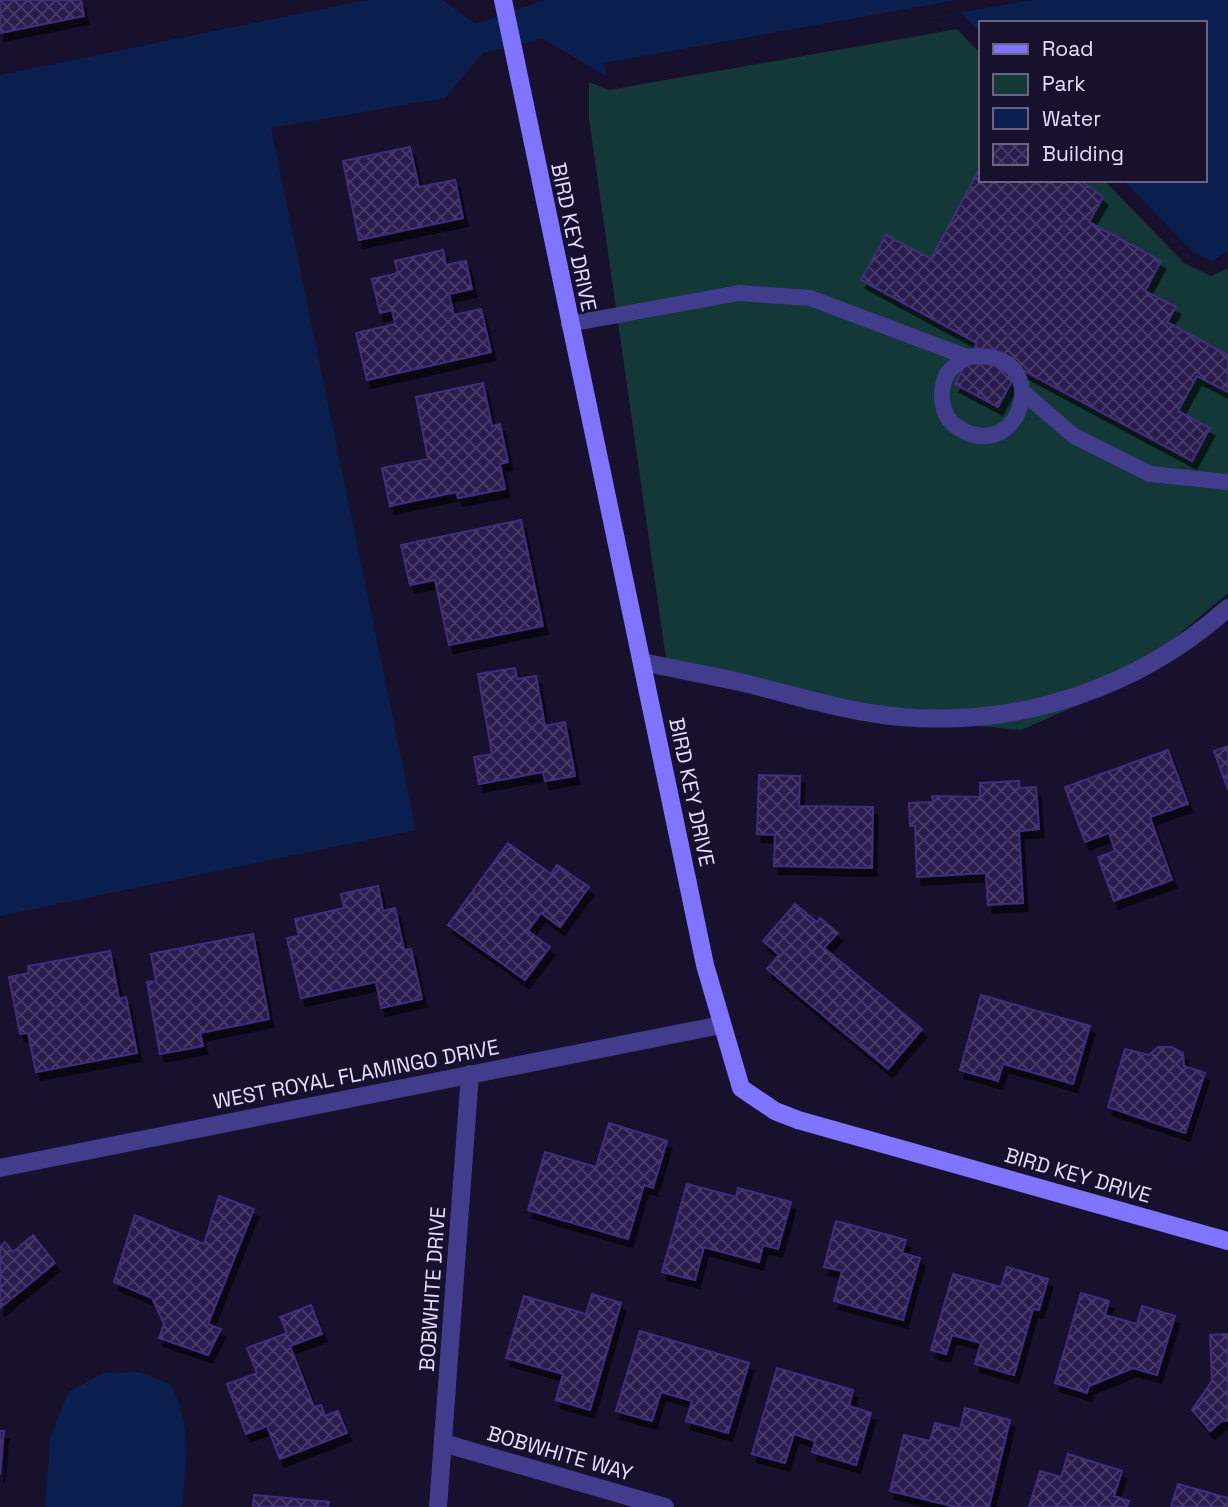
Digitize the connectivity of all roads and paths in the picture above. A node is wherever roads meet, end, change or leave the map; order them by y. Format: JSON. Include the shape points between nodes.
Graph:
{"nodes":[{"id":1,"x":503,"y":0,"type":"edge"},
{"id":2,"x":569,"y":324,"type":"junction"},
{"id":3,"x":967,"y":357,"type":"junction"},
{"id":4,"x":1024,"y":393,"type":"junction"},
{"id":5,"x":1228,"y":482,"type":"edge"},
{"id":6,"x":1228,"y":608,"type":"edge"},
{"id":7,"x":642,"y":662,"type":"junction"},
{"id":8,"x":721,"y":1025,"type":"junction"},
{"id":9,"x":470,"y":1074,"type":"junction"},
{"id":10,"x":0,"y":1168,"type":"edge"},
{"id":11,"x":1228,"y":1241,"type":"edge"},
{"id":12,"x":443,"y":1443,"type":"junction"},
{"id":13,"x":438,"y":1507,"type":"edge"},
{"id":14,"x":665,"y":1507,"type":"edge"}],
"edges":[{"from":1,"to":2,"type":"street","name":"BIRD KEY DRIVE"},
{"from":2,"to":3,"type":"lane","via":[[739,293],[810,298]]},
{"from":2,"to":7,"type":"street","name":"BIRD KEY DRIVE"},
{"from":3,"to":4,"type":"lane","via":[[986,355],[1005,361],[1018,375]]},
{"from":3,"to":4,"type":"lane","via":[[947,373],[941,398],[950,422],[966,433],[998,434],[1018,418]]},
{"from":4,"to":5,"type":"lane","via":[[1074,436],[1150,474]]},
{"from":6,"to":7,"type":"street","via":[[1170,653],[1108,686],[1041,707],[971,717],[900,717],[835,707]]},
{"from":7,"to":8,"type":"street","name":"BIRD KEY DRIVE"},
{"from":8,"to":9,"type":"street","name":"WEST ROYAL FLAMINGO DRIVE"},
{"from":8,"to":11,"type":"street","name":"BIRD KEY DRIVE","via":[[741,1088],[775,1111]]},
{"from":9,"to":10,"type":"street","name":"WEST ROYAL FLAMINGO DRIVE"},
{"from":9,"to":12,"type":"street","name":"BOBWHITE DRIVE"},
{"from":12,"to":13,"type":"street","name":"BOBWHITE DRIVE"},
{"from":12,"to":14,"type":"street","name":"BOBWHITE WAY"}]}
